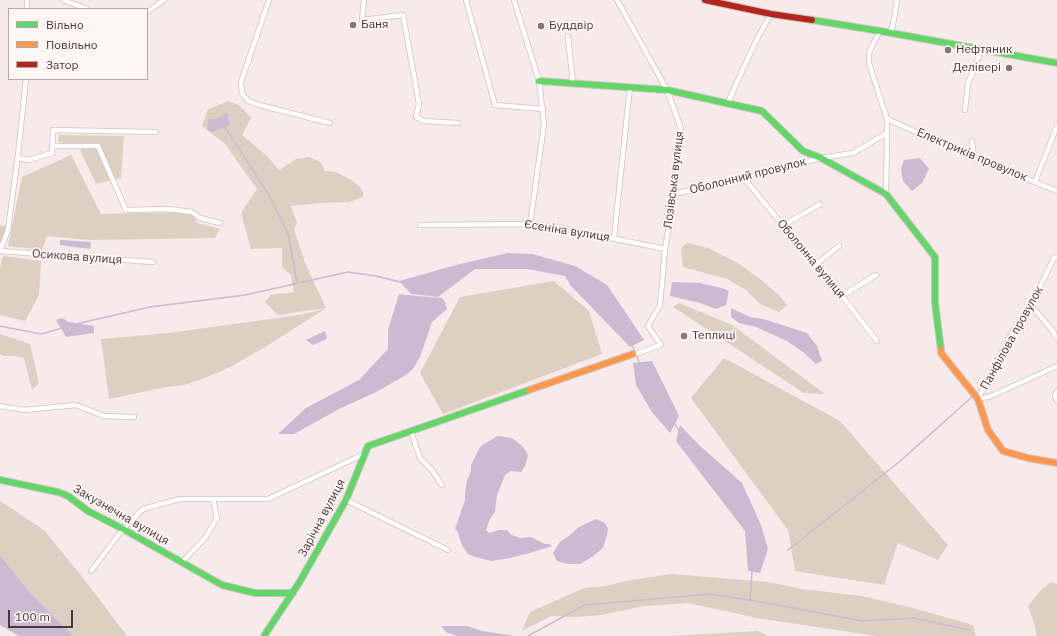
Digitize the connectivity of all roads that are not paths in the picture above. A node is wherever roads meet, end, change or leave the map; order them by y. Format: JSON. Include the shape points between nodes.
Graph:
{"nodes":[{"id":1,"x":63,"y":0,"type":"edge"},
{"id":2,"x":164,"y":0,"type":"edge"},
{"id":3,"x":269,"y":0,"type":"edge"},
{"id":4,"x":364,"y":0,"type":"edge"},
{"id":5,"x":466,"y":0,"type":"edge"},
{"id":6,"x":514,"y":0,"type":"edge"},
{"id":7,"x":617,"y":0,"type":"edge"},
{"id":8,"x":705,"y":0,"type":"edge"},
{"id":9,"x":897,"y":0,"type":"edge"},
{"id":10,"x":84,"y":8,"type":"edge"},
{"id":11,"x":148,"y":11,"type":"edge"},
{"id":12,"x":771,"y":14,"type":"junction"},
{"id":13,"x":880,"y":31,"type":"junction"},
{"id":14,"x":891,"y":33,"type":"junction"},
{"id":15,"x":568,"y":37,"type":"dead end"},
{"id":16,"x":981,"y":49,"type":"junction"},
{"id":17,"x":1057,"y":62,"type":"edge"},
{"id":18,"x":26,"y":80,"type":"edge"},
{"id":19,"x":538,"y":81,"type":"junction"},
{"id":20,"x":573,"y":84,"type":"junction"},
{"id":21,"x":630,"y":88,"type":"junction"},
{"id":22,"x":667,"y":90,"type":"junction"},
{"id":23,"x":728,"y":103,"type":"junction"},
{"id":24,"x":543,"y":109,"type":"junction"},
{"id":25,"x":965,"y":110,"type":"dead end"},
{"id":26,"x":887,"y":119,"type":"junction"},
{"id":27,"x":330,"y":123,"type":"dead end"},
{"id":28,"x":458,"y":123,"type":"dead end"},
{"id":29,"x":1057,"y":126,"type":"edge"},
{"id":30,"x":156,"y":132,"type":"dead end"},
{"id":31,"x":887,"y":133,"type":"junction"},
{"id":32,"x":972,"y":141,"type":"dead end"},
{"id":33,"x":53,"y":146,"type":"junction"},
{"id":34,"x":18,"y":158,"type":"junction"},
{"id":35,"x":821,"y":158,"type":"junction"},
{"id":36,"x":974,"y":158,"type":"junction"},
{"id":37,"x":744,"y":178,"type":"junction"},
{"id":38,"x":1035,"y":182,"type":"junction"},
{"id":39,"x":1057,"y":191,"type":"edge"},
{"id":40,"x":674,"y":194,"type":"junction"},
{"id":41,"x":886,"y":194,"type":"junction"},
{"id":42,"x":820,"y":204,"type":"dead end"},
{"id":43,"x":220,"y":223,"type":"dead end"},
{"id":44,"x":420,"y":224,"type":"dead end"},
{"id":45,"x":530,"y":224,"type":"junction"},
{"id":46,"x":782,"y":226,"type":"junction"},
{"id":47,"x":614,"y":238,"type":"junction"},
{"id":48,"x":839,"y":246,"type":"dead end"},
{"id":49,"x":665,"y":249,"type":"junction"},
{"id":50,"x":0,"y":251,"type":"edge"},
{"id":51,"x":1057,"y":257,"type":"edge"},
{"id":52,"x":153,"y":262,"type":"dead end"},
{"id":53,"x":815,"y":265,"type":"junction"},
{"id":54,"x":876,"y":275,"type":"dead end"},
{"id":55,"x":842,"y":296,"type":"junction"},
{"id":56,"x":1031,"y":305,"type":"junction"},
{"id":57,"x":1057,"y":338,"type":"edge"},
{"id":58,"x":878,"y":341,"type":"dead end"},
{"id":59,"x":661,"y":345,"type":"joint"},
{"id":60,"x":636,"y":354,"type":"joint"},
{"id":61,"x":1057,"y":366,"type":"edge"},
{"id":62,"x":1057,"y":391,"type":"edge"},
{"id":63,"x":978,"y":400,"type":"junction"},
{"id":64,"x":1057,"y":401,"type":"edge"},
{"id":65,"x":0,"y":406,"type":"edge"},
{"id":66,"x":134,"y":417,"type":"dead end"},
{"id":67,"x":411,"y":431,"type":"junction"},
{"id":68,"x":364,"y":454,"type":"junction"},
{"id":69,"x":1057,"y":463,"type":"edge"},
{"id":70,"x":0,"y":480,"type":"edge"},
{"id":71,"x":442,"y":485,"type":"dead end"},
{"id":72,"x":213,"y":499,"type":"junction"},
{"id":73,"x":346,"y":500,"type":"junction"},
{"id":74,"x":123,"y":529,"type":"junction"},
{"id":75,"x":448,"y":550,"type":"dead end"},
{"id":76,"x":182,"y":562,"type":"junction"},
{"id":77,"x":91,"y":571,"type":"dead end"},
{"id":78,"x":293,"y":593,"type":"junction"},
{"id":79,"x":264,"y":636,"type":"edge"}],
"edges":[{"from":1,"to":10,"type":"street"},
{"from":2,"to":11,"type":"street"},
{"from":3,"to":27,"type":"street","via":[[242,82],[242,93],[248,101],[259,105]]},
{"from":4,"to":28,"type":"street","via":[[362,20],[403,15],[419,104],[416,116],[423,122]]},
{"from":5,"to":24,"type":"street","via":[[495,105]]},
{"from":6,"to":19,"type":"street"},
{"from":7,"to":22,"type":"street","name":"Лозівська вулиця"},
{"from":8,"to":12,"type":"main road"},
{"from":9,"to":14,"type":"street"},
{"from":12,"to":13,"type":"main road"},
{"from":12,"to":23,"type":"street"},
{"from":13,"to":14,"type":"main road"},
{"from":13,"to":26,"type":"street","via":[[869,54],[869,62]]},
{"from":14,"to":16,"type":"main road"},
{"from":15,"to":20,"type":"street"},
{"from":16,"to":17,"type":"main road"},
{"from":16,"to":25,"type":"street","via":[[968,82]]},
{"from":18,"to":34,"type":"street"},
{"from":19,"to":20,"type":"main road"},
{"from":19,"to":24,"type":"street"},
{"from":20,"to":21,"type":"main road"},
{"from":21,"to":22,"type":"main road"},
{"from":21,"to":47,"type":"street"},
{"from":22,"to":23,"type":"main road"},
{"from":22,"to":40,"type":"street","name":"Лозівська вулиця","via":[[681,128]]},
{"from":23,"to":35,"type":"main road","via":[[762,111],[803,151]]},
{"from":24,"to":45,"type":"street","via":[[544,125]]},
{"from":26,"to":31,"type":"street"},
{"from":26,"to":36,"type":"street","name":"Електриків провулок"},
{"from":29,"to":38,"type":"street"},
{"from":30,"to":33,"type":"street","via":[[53,130]]},
{"from":31,"to":35,"type":"street","name":"Оболонний провулок","via":[[853,153]]},
{"from":31,"to":41,"type":"street"},
{"from":32,"to":36,"type":"street"},
{"from":33,"to":34,"type":"street","via":[[52,153],[47,155],[29,160]]},
{"from":33,"to":43,"type":"street","via":[[98,146],[126,210],[168,209],[192,212],[200,218]]},
{"from":34,"to":50,"type":"street","via":[[8,230]]},
{"from":35,"to":37,"type":"street","name":"Оболонний провулок"},
{"from":35,"to":41,"type":"main road"},
{"from":36,"to":38,"type":"street","name":"Електриків провулок"},
{"from":37,"to":40,"type":"street","name":"Оболонний провулок"},
{"from":37,"to":46,"type":"street","name":"Оболонна вулиця"},
{"from":38,"to":39,"type":"street","name":"Електриків провулок"},
{"from":40,"to":49,"type":"street","name":"Лозівська вулиця"},
{"from":41,"to":63,"type":"main road","via":[[935,257],[935,303],[941,353]]},
{"from":42,"to":46,"type":"street"},
{"from":44,"to":45,"type":"street","name":"Єсеніна вулиця"},
{"from":45,"to":47,"type":"street","name":"Єсеніна вулиця","via":[[567,228]]},
{"from":46,"to":53,"type":"street","name":"Оболонна вулиця"},
{"from":47,"to":49,"type":"street","name":"Єсеніна вулиця"},
{"from":48,"to":53,"type":"street"},
{"from":49,"to":59,"type":"street","name":"Лозівська вулиця","via":[[660,305],[648,326]]},
{"from":50,"to":52,"type":"street","name":"Осикова вулиця"},
{"from":51,"to":56,"type":"street","name":"Панфілова провулок","via":[[1054,258]]},
{"from":53,"to":55,"type":"street","name":"Оболонна вулиця"},
{"from":54,"to":55,"type":"street"},
{"from":55,"to":58,"type":"street","name":"Оболонна вулиця"},
{"from":56,"to":57,"type":"street"},
{"from":56,"to":63,"type":"street","name":"Панфілова провулок","via":[[1013,331]]},
{"from":59,"to":60,"type":"street","name":"Зарічна вулиця"},
{"from":60,"to":67,"type":"main road","name":"Зарічна вулиця"},
{"from":61,"to":63,"type":"street"},
{"from":62,"to":64,"type":"street","via":[[1054,395]]},
{"from":63,"to":69,"type":"main road","via":[[988,430],[1003,451]]},
{"from":65,"to":66,"type":"street","via":[[24,410],[76,405],[104,416]]},
{"from":67,"to":68,"type":"main road","name":"Зарічна вулиця","via":[[368,446]]},
{"from":67,"to":71,"type":"street","via":[[420,458]]},
{"from":68,"to":72,"type":"street","via":[[268,499]]},
{"from":68,"to":73,"type":"main road","name":"Зарічна вулиця"},
{"from":70,"to":74,"type":"main road","name":"Закузнечна вулиця","via":[[58,492]]},
{"from":72,"to":74,"type":"street","via":[[180,499],[143,509]]},
{"from":72,"to":76,"type":"street","via":[[217,518],[205,538]]},
{"from":73,"to":75,"type":"street"},
{"from":73,"to":78,"type":"main road","name":"Зарічна вулиця"},
{"from":74,"to":76,"type":"main road","name":"Закузнечна вулиця"},
{"from":74,"to":77,"type":"street"},
{"from":76,"to":78,"type":"main road","name":"Закузнечна вулиця","via":[[222,585],[255,593]]},
{"from":78,"to":79,"type":"main road","name":"Зарічна вулиця"}]}
